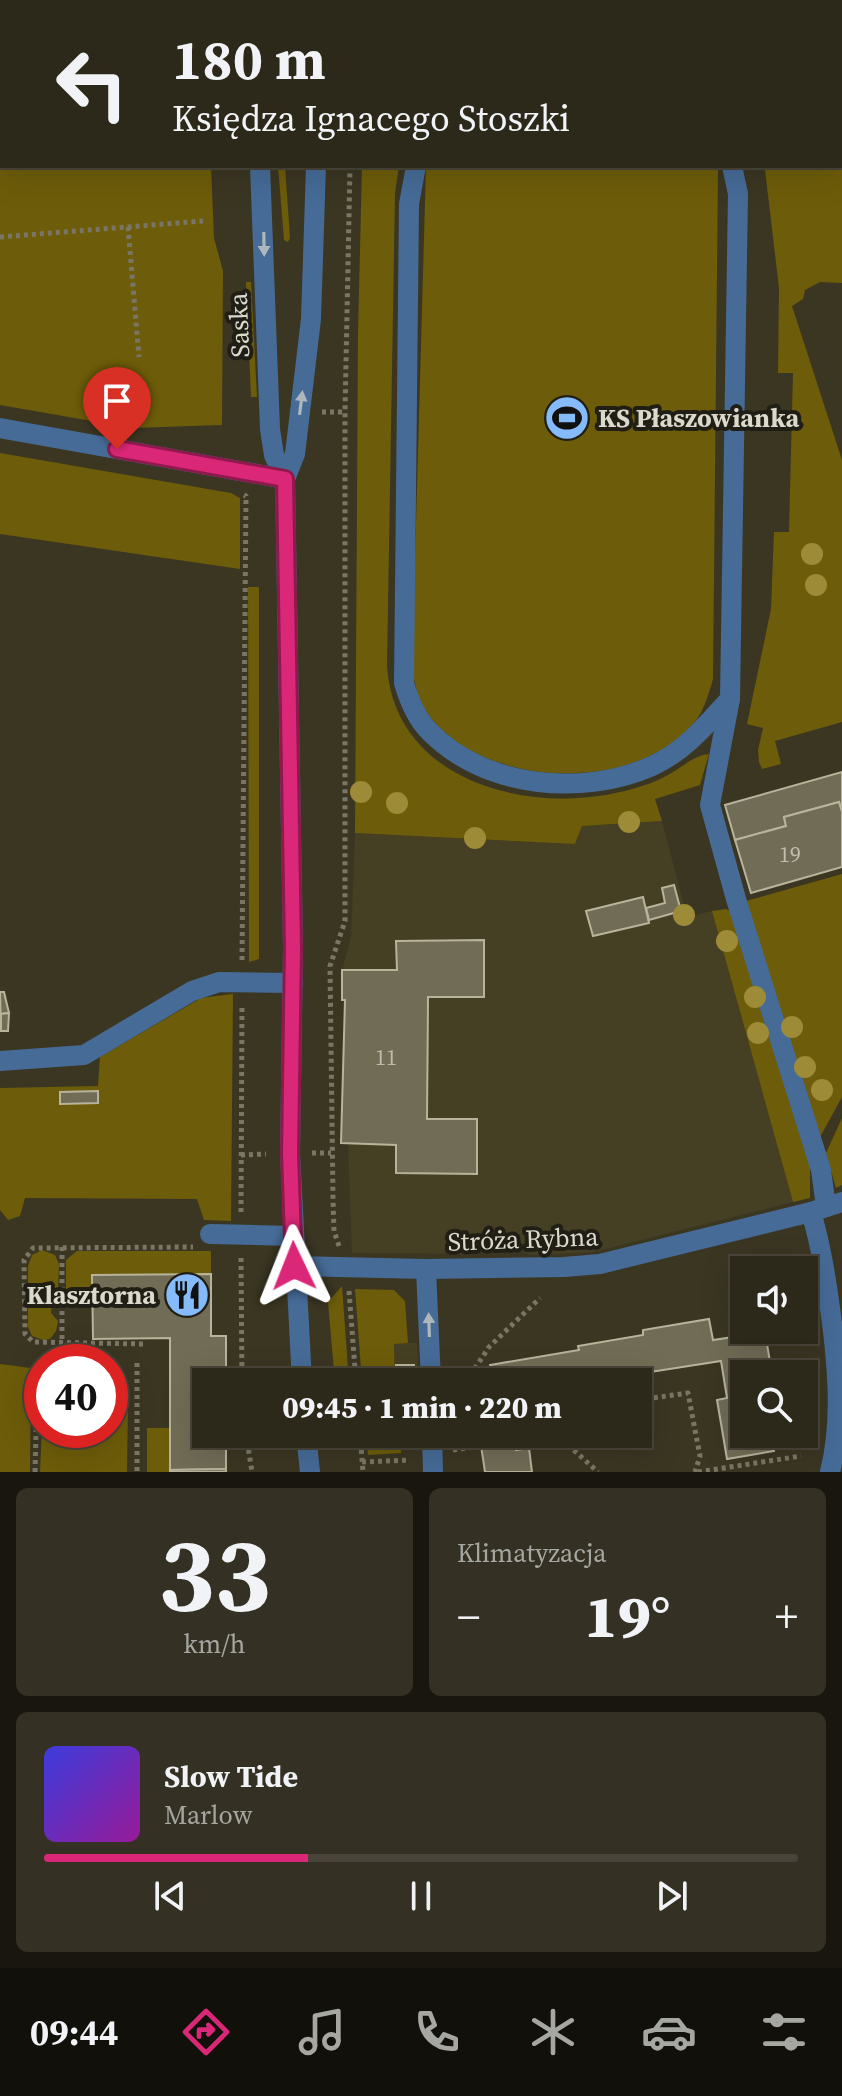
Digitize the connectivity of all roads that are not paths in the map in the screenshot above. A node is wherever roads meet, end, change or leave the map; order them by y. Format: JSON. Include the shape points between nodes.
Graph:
{"nodes":[{"id":1,"x":260,"y":168,"type":"edge"},
{"id":2,"x":316,"y":168,"type":"edge"},
{"id":3,"x":416,"y":168,"type":"edge"},
{"id":4,"x":732,"y":168,"type":"edge"},
{"id":5,"x":0,"y":428,"type":"edge"},
{"id":6,"x":285,"y":479,"type":"junction"},
{"id":7,"x":730,"y":699,"type":"junction"},
{"id":8,"x":293,"y":983,"type":"junction"},
{"id":9,"x":0,"y":1061,"type":"edge"},
{"id":10,"x":826,"y":1207,"type":"edge"},
{"id":11,"x":293,"y":1236,"type":"junction"},
{"id":12,"x":208,"y":1241,"type":"road end"},
{"id":13,"x":294,"y":1266,"type":"junction"},
{"id":14,"x":426,"y":1269,"type":"junction"},
{"id":15,"x":834,"y":1269,"type":"edge"},
{"id":16,"x":301,"y":1368,"type":"edge"},
{"id":17,"x":430,"y":1368,"type":"edge"},
{"id":18,"x":307,"y":1448,"type":"edge"},
{"id":19,"x":310,"y":1472,"type":"edge"},
{"id":20,"x":830,"y":1472,"type":"edge"}],
"edges":[{"from":1,"to":6,"type":"street","name":"Saska","one_way":true,"via":[[270,429]]},
{"from":6,"to":2,"type":"street","name":"Saska","one_way":true,"via":[[295,454],[311,319]]},
{"from":3,"to":7,"type":"street","via":[[409,204],[402,659],[411,706],[427,730],[473,763],[500,774],[565,784],[652,766],[696,737]]},
{"from":4,"to":7,"type":"street","via":[[738,194]]},
{"from":5,"to":6,"type":"street"},
{"from":6,"to":8,"type":"street","name":"Saska"},
{"from":7,"to":10,"type":"street","via":[[710,805],[821,1170]]},
{"from":8,"to":9,"type":"street","via":[[219,982],[192,991],[84,1055]]},
{"from":8,"to":11,"type":"street","name":"Saska"},
{"from":10,"to":14,"type":"street","name":"Stróża Rybna","via":[[600,1264]]},
{"from":10,"to":15,"type":"street"},
{"from":11,"to":12,"type":"street","via":[[240,1235]]},
{"from":11,"to":13,"type":"street","name":"Saska"},
{"from":13,"to":14,"type":"street","name":"Stróża Rybna"},
{"from":13,"to":16,"type":"street","name":"Saska"},
{"from":17,"to":14,"type":"street","one_way":true},
{"from":15,"to":20,"type":"street","via":[[838,1447]]},
{"from":18,"to":19,"type":"street"}]}
